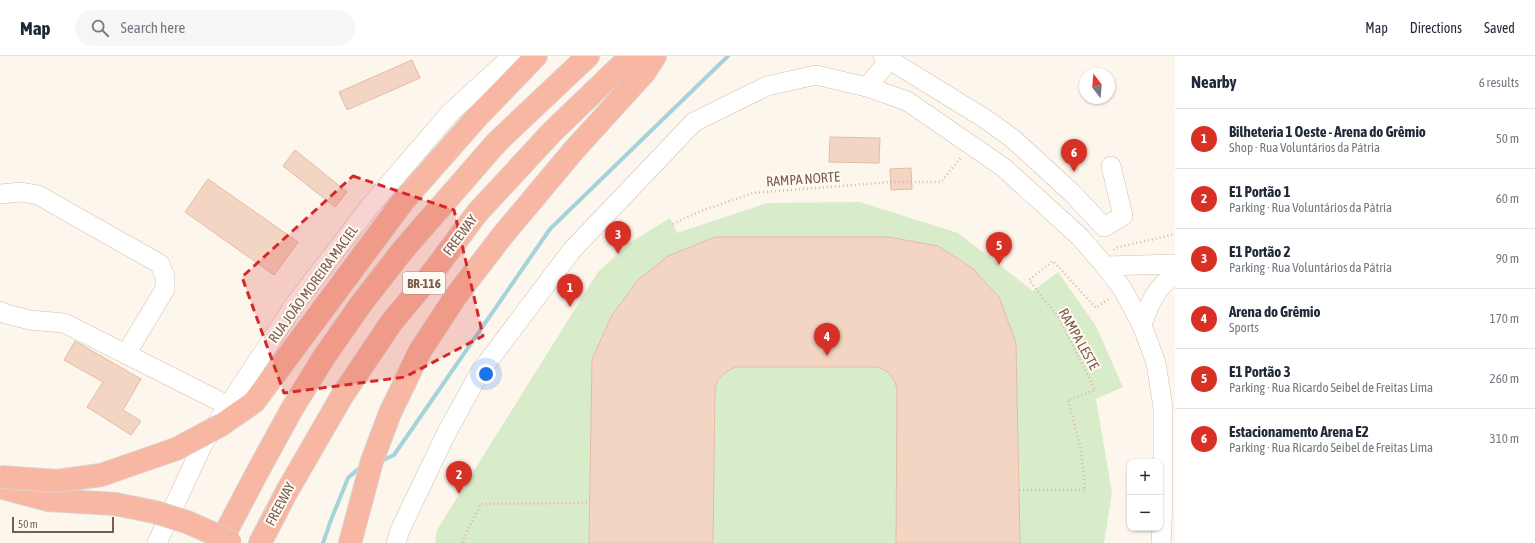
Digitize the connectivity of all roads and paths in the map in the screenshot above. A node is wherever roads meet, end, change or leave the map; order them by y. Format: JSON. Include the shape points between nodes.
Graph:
{"nodes":[{"id":1,"x":512,"y":56,"type":"edge"},
{"id":2,"x":536,"y":56,"type":"edge"},
{"id":3,"x":588,"y":56,"type":"edge"},
{"id":4,"x":631,"y":56,"type":"edge"},
{"id":5,"x":655,"y":56,"type":"edge"},
{"id":6,"x":887,"y":58,"type":"edge"},
{"id":7,"x":867,"y":87,"type":"junction"},
{"id":8,"x":971,"y":145,"type":"junction"},
{"id":9,"x":1111,"y":166,"type":"dead end"},
{"id":10,"x":0,"y":194,"type":"edge"},
{"id":11,"x":673,"y":224,"type":"dead end"},
{"id":12,"x":1175,"y":234,"type":"edge"},
{"id":13,"x":1175,"y":264,"type":"edge"},
{"id":14,"x":1106,"y":266,"type":"junction"},
{"id":15,"x":1175,"y":275,"type":"edge"},
{"id":16,"x":1122,"y":288,"type":"junction"},
{"id":17,"x":0,"y":311,"type":"edge"},
{"id":18,"x":1142,"y":325,"type":"junction"},
{"id":19,"x":126,"y":354,"type":"junction"},
{"id":20,"x":229,"y":406,"type":"junction"},
{"id":21,"x":0,"y":477,"type":"edge"},
{"id":22,"x":0,"y":487,"type":"edge"},
{"id":23,"x":1019,"y":490,"type":"dead end"},
{"id":24,"x":589,"y":503,"type":"dead end"},
{"id":25,"x":398,"y":539,"type":"edge"},
{"id":26,"x":229,"y":542,"type":"edge"},
{"id":27,"x":157,"y":543,"type":"edge"},
{"id":28,"x":260,"y":543,"type":"edge"},
{"id":29,"x":350,"y":543,"type":"edge"},
{"id":30,"x":463,"y":543,"type":"edge"},
{"id":31,"x":1161,"y":543,"type":"edge"}],
"edges":[{"from":1,"to":20,"type":"street","name":"RUA JOÃO MOREIRA MACIEL","via":[[450,113],[371,205],[295,304]]},
{"from":2,"to":21,"type":"highway","bridge":true,"via":[[478,116],[404,200],[254,402],[222,425],[176,449],[100,475],[57,481]]},
{"from":3,"to":26,"type":"highway","number":"BR-116","via":[[497,142],[403,250],[361,304],[324,357],[258,470]]},
{"from":4,"to":28,"type":"highway","name":"FREEWAY","number":"BR-116","via":[[552,132],[476,212],[430,276],[391,323],[342,396]]},
{"from":5,"to":29,"type":"highway","via":[[644,73],[574,150],[502,236],[456,296],[420,351],[390,413],[372,460]]},
{"from":6,"to":7,"type":"street"},
{"from":6,"to":9,"type":"street","via":[[1012,138],[1071,192],[1104,227],[1123,216]]},
{"from":7,"to":8,"type":"street","via":[[907,101]]},
{"from":7,"to":25,"type":"street","via":[[816,75],[767,86],[694,122],[572,250],[480,372],[446,434]]},
{"from":8,"to":11,"type":"path","name":"RAMPA NORTE","via":[[941,182],[891,182],[753,193],[701,211]]},
{"from":8,"to":14,"type":"street","via":[[1009,172],[1080,237]]},
{"from":10,"to":19,"type":"street","via":[[21,192],[38,195],[160,264],[165,277],[165,289]]},
{"from":12,"to":14,"type":"path","via":[[1115,248]]},
{"from":13,"to":14,"type":"street"},
{"from":14,"to":16,"type":"street"},
{"from":15,"to":18,"type":"street","via":[[1154,295]]},
{"from":16,"to":18,"type":"street"},
{"from":16,"to":23,"type":"path","name":"RAMPA LESTE","via":[[1096,308],[1053,261],[1028,280],[1059,318],[1096,390],[1068,400],[1081,450],[1085,490]]},
{"from":17,"to":19,"type":"street","via":[[30,320],[64,323]]},
{"from":18,"to":31,"type":"street","via":[[1156,363],[1163,408]]},
{"from":19,"to":20,"type":"street"},
{"from":20,"to":27,"type":"street","name":"RUA JOÃO MOREIRA MACIEL","via":[[203,444]]},
{"from":22,"to":26,"type":"highway","bridge":true,"via":[[48,500],[114,504],[155,512],[187,522]]},
{"from":24,"to":30,"type":"path","via":[[481,504]]}]}
